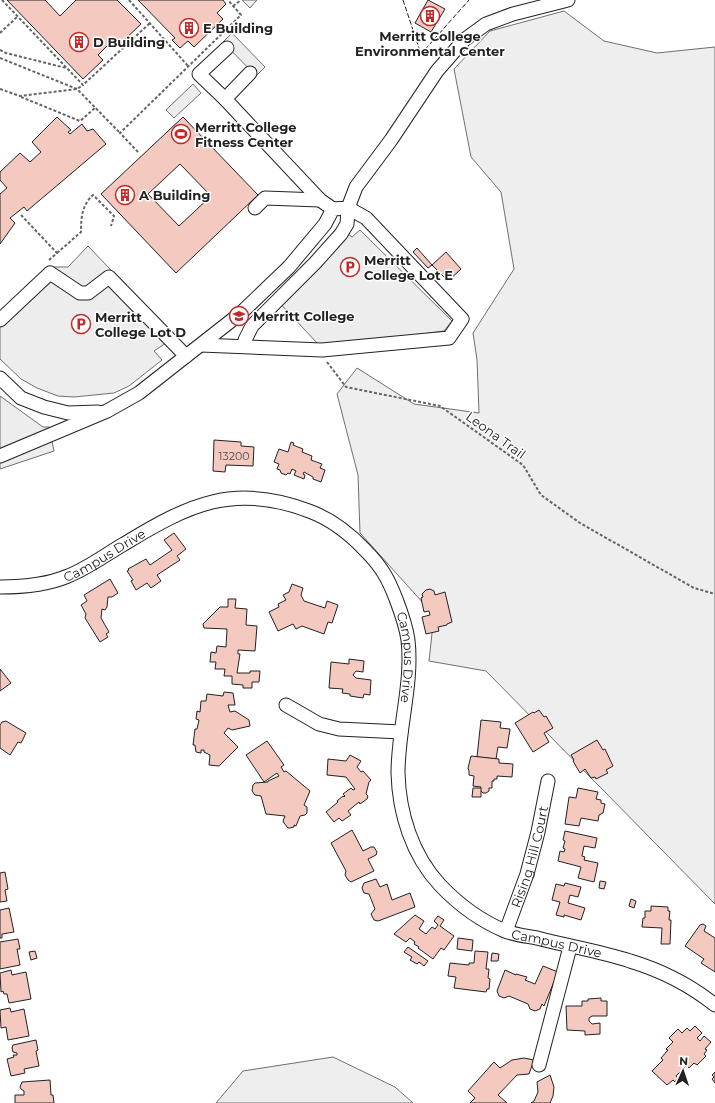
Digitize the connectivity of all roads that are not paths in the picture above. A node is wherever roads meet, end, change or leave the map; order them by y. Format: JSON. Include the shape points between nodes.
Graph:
{"nodes":[{"id":1,"x":568,"y":0,"type":"edge"},
{"id":2,"x":227,"y":48,"type":"dead end"},
{"id":3,"x":250,"y":73,"type":"dead end"},
{"id":4,"x":225,"y":99,"type":"junction"},
{"id":5,"x":320,"y":200,"type":"junction"},
{"id":6,"x":255,"y":208,"type":"dead end"},
{"id":7,"x":348,"y":208,"type":"junction"},
{"id":8,"x":333,"y":209,"type":"junction"},
{"id":9,"x":0,"y":320,"type":"edge"},
{"id":10,"x":201,"y":345,"type":"junction"},
{"id":11,"x":245,"y":346,"type":"junction"},
{"id":12,"x":186,"y":356,"type":"junction"},
{"id":13,"x":0,"y":378,"type":"edge"},
{"id":14,"x":107,"y":411,"type":"junction"},
{"id":15,"x":0,"y":456,"type":"edge"},
{"id":16,"x":0,"y":587,"type":"edge"},
{"id":17,"x":286,"y":705,"type":"dead end"},
{"id":18,"x":401,"y":732,"type":"junction"},
{"id":19,"x":548,"y":781,"type":"dead end"},
{"id":20,"x":506,"y":931,"type":"junction"},
{"id":21,"x":570,"y":946,"type":"junction"},
{"id":22,"x":715,"y":1005,"type":"edge"},
{"id":23,"x":539,"y":1065,"type":"dead end"}],
"edges":[{"from":1,"to":7,"type":"street","via":[[512,14],[486,24],[464,40],[436,71],[392,140],[356,187]]},
{"from":2,"to":4,"type":"street","via":[[199,74]]},
{"from":3,"to":4,"type":"street"},
{"from":4,"to":5,"type":"street"},
{"from":5,"to":6,"type":"street","via":[[265,198]]},
{"from":5,"to":8,"type":"street"},
{"from":7,"to":8,"type":"street"},
{"from":7,"to":11,"type":"street","via":[[347,224],[340,234],[252,326]]},
{"from":7,"to":11,"type":"street","via":[[366,218],[462,319],[450,338],[322,350]]},
{"from":8,"to":10,"type":"street","via":[[325,224],[289,267],[241,313]]},
{"from":9,"to":12,"type":"street","via":[[50,273],[80,293],[88,293],[109,277]]},
{"from":10,"to":11,"type":"street"},
{"from":10,"to":12,"type":"street"},
{"from":12,"to":14,"type":"street","via":[[139,393]]},
{"from":13,"to":14,"type":"street","via":[[21,398],[44,407],[68,413]]},
{"from":14,"to":15,"type":"street"},
{"from":16,"to":18,"type":"street","name":"Campus Drive","via":[[41,584],[66,577],[171,516],[198,505],[228,498],[253,498],[280,502],[311,511],[334,523],[374,558],[388,579],[405,620],[409,658]]},
{"from":17,"to":18,"type":"street","via":[[319,724],[339,729]]},
{"from":18,"to":20,"type":"street","name":"Campus Drive","via":[[398,771],[400,795],[412,841],[440,884],[462,906]]},
{"from":19,"to":20,"type":"street","name":"Rising Hill Court","via":[[528,874]]},
{"from":20,"to":21,"type":"street","name":"Campus Drive"},
{"from":21,"to":22,"type":"street","name":"Campus Drive","via":[[630,961],[662,973],[699,992]]},
{"from":21,"to":23,"type":"street"}]}
